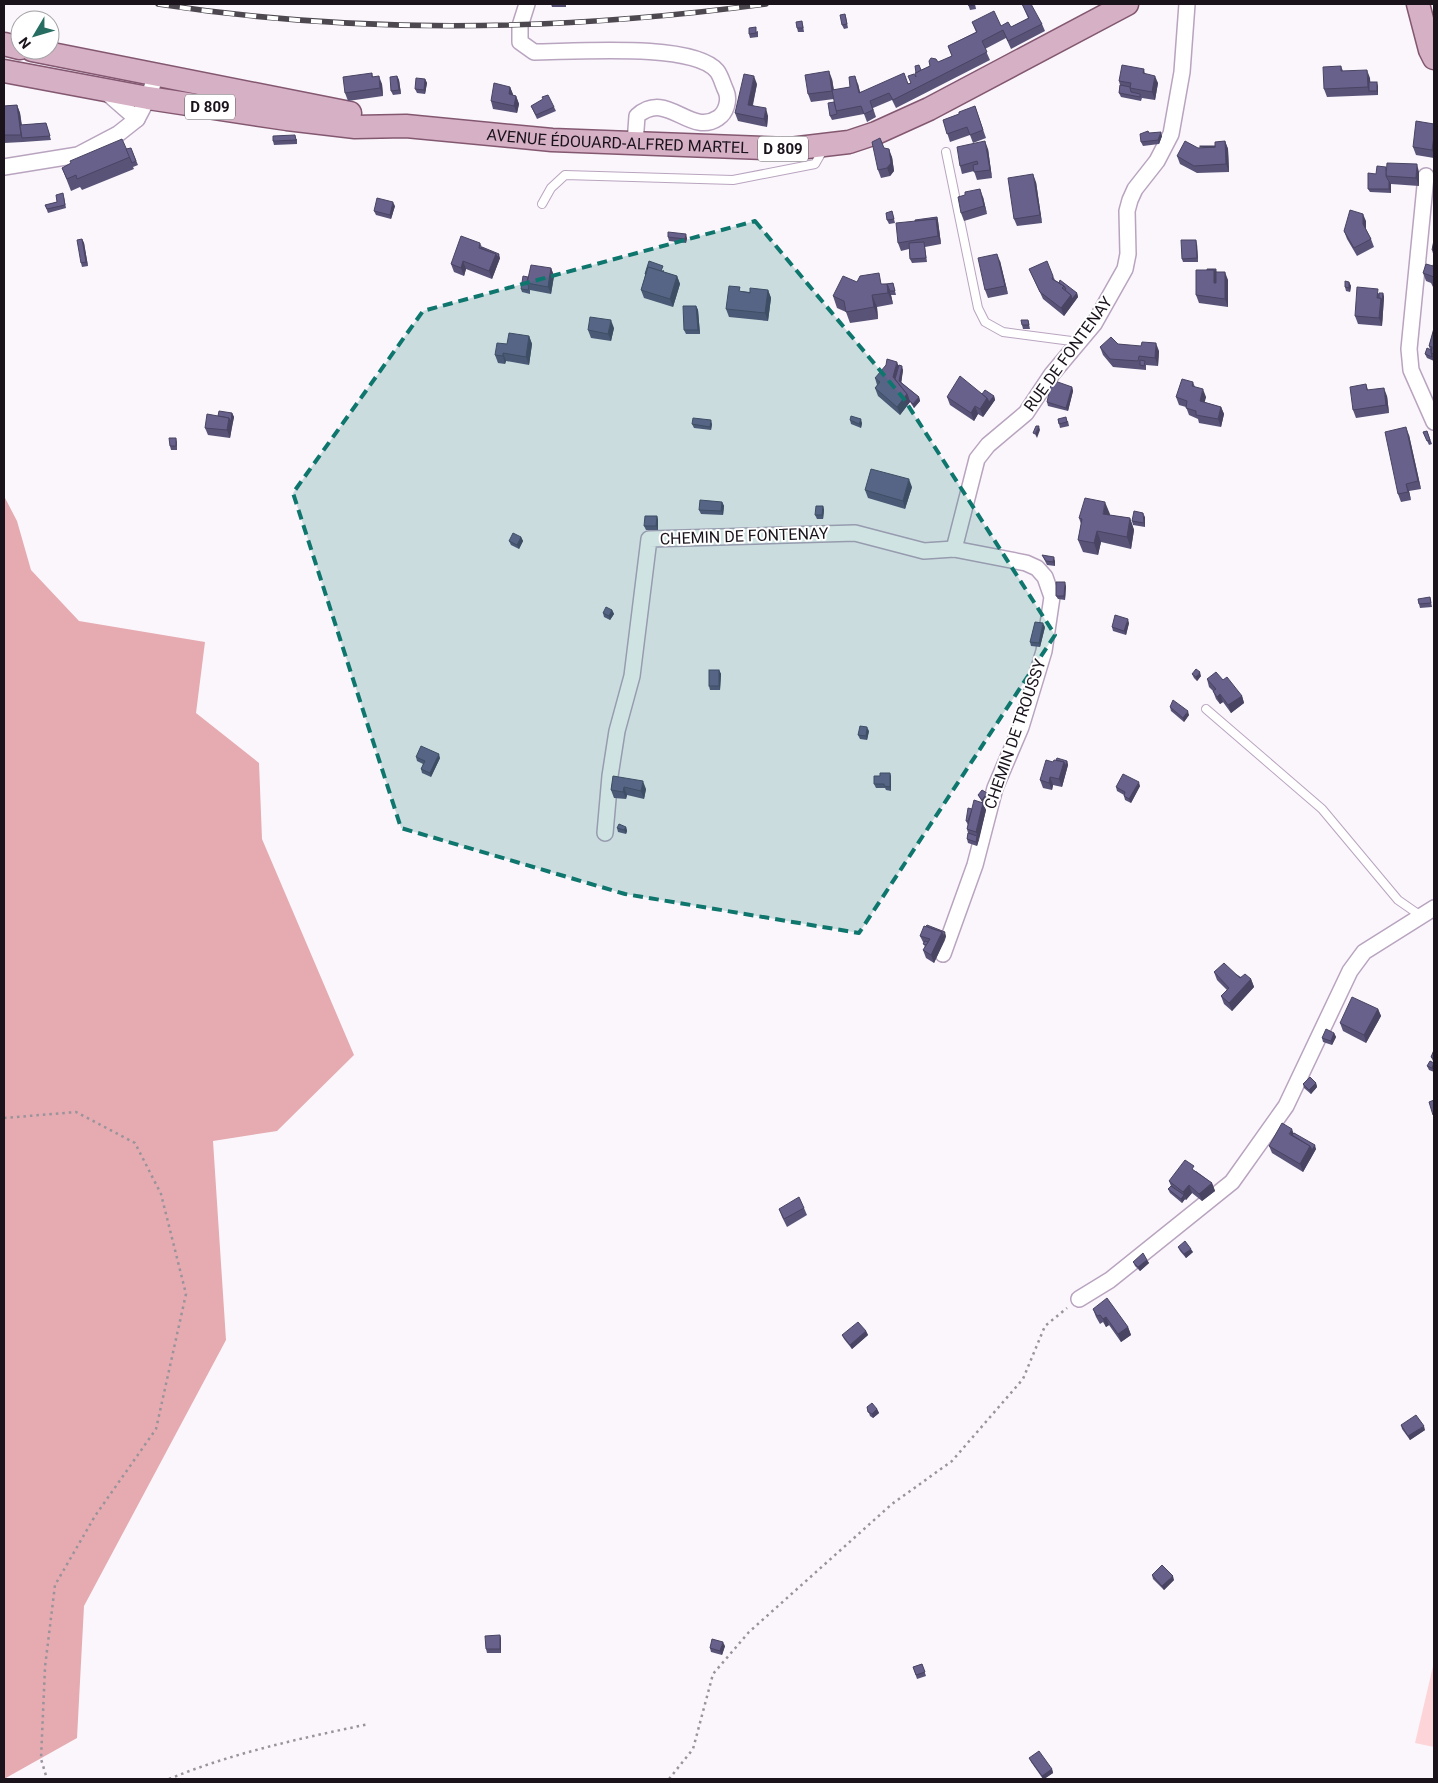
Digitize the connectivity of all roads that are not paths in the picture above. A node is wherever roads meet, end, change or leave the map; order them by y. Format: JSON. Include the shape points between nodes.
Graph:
{"nodes":[{"id":1,"x":527,"y":4,"type":"edge"},
{"id":2,"x":1127,"y":4,"type":"edge"},
{"id":3,"x":1187,"y":4,"type":"edge"},
{"id":4,"x":1418,"y":4,"type":"edge"},
{"id":5,"x":60,"y":56,"type":"edge"},
{"id":6,"x":1434,"y":58,"type":"edge"},
{"id":7,"x":4,"y":70,"type":"edge"},
{"id":8,"x":156,"y":75,"type":"junction"},
{"id":9,"x":103,"y":89,"type":"junction"},
{"id":10,"x":148,"y":98,"type":"junction"},
{"id":11,"x":137,"y":118,"type":"junction"},
{"id":12,"x":406,"y":126,"type":"junction"},
{"id":13,"x":635,"y":143,"type":"junction"},
{"id":14,"x":825,"y":146,"type":"junction"},
{"id":15,"x":946,"y":152,"type":"dead end"},
{"id":16,"x":4,"y":167,"type":"edge"},
{"id":17,"x":1426,"y":176,"type":"dead end"},
{"id":18,"x":542,"y":204,"type":"dead end"},
{"id":19,"x":1079,"y":342,"type":"junction"},
{"id":20,"x":1434,"y":422,"type":"edge"},
{"id":21,"x":954,"y":549,"type":"junction"},
{"id":22,"x":1206,"y":709,"type":"dead end"},
{"id":23,"x":605,"y":833,"type":"dead end"},
{"id":24,"x":1428,"y":912,"type":"edge"},
{"id":25,"x":943,"y":954,"type":"dead end"},
{"id":26,"x":1079,"y":1299,"type":"road end"}],
"edges":[{"from":1,"to":13,"type":"street","via":[[520,26],[520,42],[534,52],[660,52],[696,58],[717,70],[728,95],[724,113],[707,122],[694,121],[660,106],[650,107],[637,116]]},
{"from":2,"to":14,"type":"main road","name":"AVENUE ÉDOUARD-ALFRED MARTEL","number":"D 809","via":[[901,122],[850,142]]},
{"from":3,"to":19,"type":"street","name":"RUE DE FONTENAY","via":[[1182,72],[1171,134],[1130,200],[1125,269],[1094,324]]},
{"from":4,"to":6,"type":"main road"},
{"from":5,"to":8,"type":"main road","number":"D 809"},
{"from":7,"to":9,"type":"main road","number":"D 809"},
{"from":8,"to":10,"type":"street"},
{"from":8,"to":12,"type":"main road","number":"D 809"},
{"from":9,"to":10,"type":"main road","number":"D 809"},
{"from":9,"to":11,"type":"street"},
{"from":10,"to":11,"type":"street"},
{"from":10,"to":12,"type":"main road","number":"D 809","via":[[345,126]]},
{"from":11,"to":16,"type":"street","via":[[118,134],[78,155]]},
{"from":12,"to":13,"type":"main road","name":"AVENUE ÉDOUARD-ALFRED MARTEL","number":"D 809","via":[[552,140]]},
{"from":13,"to":14,"type":"main road","name":"AVENUE ÉDOUARD-ALFRED MARTEL","number":"D 809","via":[[790,149]]},
{"from":14,"to":18,"type":"lane","via":[[815,164],[733,180],[565,175],[551,188]]},
{"from":15,"to":19,"type":"lane","via":[[978,308],[985,322],[1003,332]]},
{"from":17,"to":20,"type":"street","via":[[1409,349],[1411,370]]},
{"from":19,"to":21,"type":"street","name":"RUE DE FONTENAY","via":[[1026,413],[988,445],[977,459]]},
{"from":21,"to":23,"type":"street","name":"CHEMIN DE FONTENAY","via":[[924,552],[855,533],[650,539],[632,676],[617,730]]},
{"from":21,"to":25,"type":"street","name":"CHEMIN DE TROUSSY","via":[[1026,562],[1045,577],[1052,597],[1044,651],[1021,727],[995,788],[975,866]]},
{"from":22,"to":24,"type":"lane","via":[[1322,809],[1398,900]]},
{"from":24,"to":26,"type":"street","via":[[1364,952],[1350,971],[1286,1106],[1232,1182],[1110,1280]]}]}
